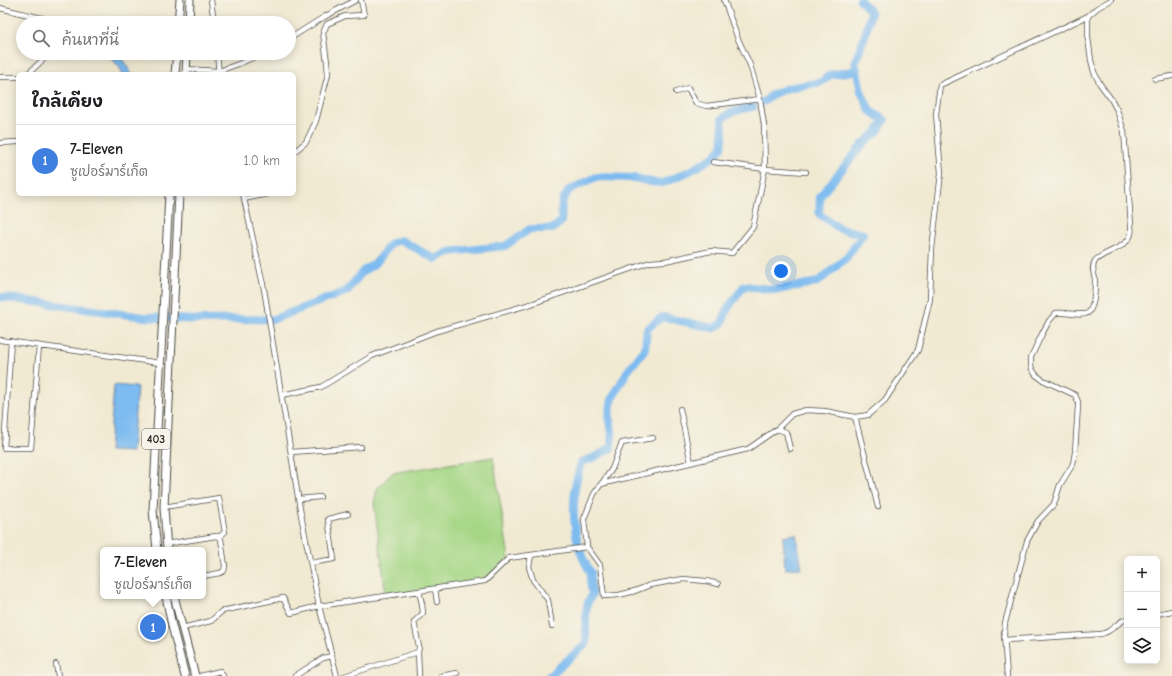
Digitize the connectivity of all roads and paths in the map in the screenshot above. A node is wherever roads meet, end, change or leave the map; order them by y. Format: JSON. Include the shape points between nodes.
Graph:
{"nodes":[{"id":1,"x":180,"y":0,"type":"edge"},
{"id":2,"x":190,"y":0,"type":"edge"},
{"id":3,"x":211,"y":0,"type":"edge"},
{"id":4,"x":356,"y":0,"type":"edge"},
{"id":5,"x":361,"y":0,"type":"edge"},
{"id":6,"x":724,"y":0,"type":"edge"},
{"id":7,"x":1110,"y":0,"type":"edge"},
{"id":8,"x":0,"y":8,"type":"edge"},
{"id":9,"x":33,"y":16,"type":"edge"},
{"id":10,"x":179,"y":16,"type":"edge"},
{"id":11,"x":189,"y":16,"type":"edge"},
{"id":12,"x":213,"y":16,"type":"edge"},
{"id":13,"x":1088,"y":16,"type":"junction"},
{"id":14,"x":296,"y":35,"type":"edge"},
{"id":15,"x":43,"y":60,"type":"edge"},
{"id":16,"x":176,"y":60,"type":"edge"},
{"id":17,"x":187,"y":60,"type":"edge"},
{"id":18,"x":218,"y":60,"type":"edge"},
{"id":19,"x":248,"y":60,"type":"edge"},
{"id":20,"x":30,"y":72,"type":"edge"},
{"id":21,"x":175,"y":72,"type":"edge"},
{"id":22,"x":186,"y":72,"type":"edge"},
{"id":23,"x":219,"y":72,"type":"edge"},
{"id":24,"x":1172,"y":76,"type":"edge"},
{"id":25,"x":0,"y":77,"type":"edge"},
{"id":26,"x":16,"y":77,"type":"edge"},
{"id":27,"x":1156,"y":79,"type":"dead end"},
{"id":28,"x":676,"y":92,"type":"dead end"},
{"id":29,"x":760,"y":99,"type":"junction"},
{"id":30,"x":16,"y":142,"type":"edge"},
{"id":31,"x":0,"y":143,"type":"edge"},
{"id":32,"x":296,"y":150,"type":"edge"},
{"id":33,"x":713,"y":162,"type":"dead end"},
{"id":34,"x":765,"y":169,"type":"junction"},
{"id":35,"x":806,"y":172,"type":"dead end"},
{"id":36,"x":169,"y":196,"type":"edge"},
{"id":37,"x":179,"y":196,"type":"edge"},
{"id":38,"x":243,"y":196,"type":"edge"},
{"id":39,"x":0,"y":340,"type":"edge"},
{"id":40,"x":11,"y":341,"type":"junction"},
{"id":41,"x":39,"y":346,"type":"junction"},
{"id":42,"x":160,"y":364,"type":"junction"},
{"id":43,"x":282,"y":395,"type":"junction"},
{"id":44,"x":680,"y":409,"type":"dead end"},
{"id":45,"x":855,"y":417,"type":"junction"},
{"id":46,"x":777,"y":429,"type":"junction"},
{"id":47,"x":653,"y":438,"type":"dead end"},
{"id":48,"x":361,"y":447,"type":"dead end"},
{"id":49,"x":790,"y":449,"type":"dead end"},
{"id":50,"x":291,"y":452,"type":"junction"},
{"id":51,"x":692,"y":463,"type":"junction"},
{"id":52,"x":602,"y":483,"type":"junction"},
{"id":53,"x":320,"y":496,"type":"dead end"},
{"id":54,"x":299,"y":499,"type":"junction"},
{"id":55,"x":164,"y":507,"type":"junction"},
{"id":56,"x":878,"y":507,"type":"dead end"},
{"id":57,"x":348,"y":514,"type":"dead end"},
{"id":58,"x":219,"y":537,"type":"junction"},
{"id":59,"x":157,"y":547,"type":"edge"},
{"id":60,"x":166,"y":547,"type":"edge"},
{"id":61,"x":587,"y":547,"type":"junction"},
{"id":62,"x":531,"y":555,"type":"junction"},
{"id":63,"x":311,"y":563,"type":"junction"},
{"id":64,"x":206,"y":575,"type":"edge"},
{"id":65,"x":718,"y":584,"type":"dead end"},
{"id":66,"x":435,"y":589,"type":"junction"},
{"id":67,"x":419,"y":591,"type":"junction"},
{"id":68,"x":167,"y":599,"type":"edge"},
{"id":69,"x":175,"y":599,"type":"edge"},
{"id":70,"x":437,"y":602,"type":"dead end"},
{"id":71,"x":319,"y":606,"type":"junction"},
{"id":72,"x":1172,"y":611,"type":"edge"},
{"id":73,"x":1160,"y":613,"type":"edge"},
{"id":74,"x":1124,"y":620,"type":"edge"},
{"id":75,"x":552,"y":626,"type":"dead end"},
{"id":76,"x":182,"y":628,"type":"junction"},
{"id":77,"x":1005,"y":640,"type":"junction"},
{"id":78,"x":418,"y":652,"type":"junction"},
{"id":79,"x":332,"y":656,"type":"junction"},
{"id":80,"x":56,"y":664,"type":"dead end"},
{"id":81,"x":457,"y":673,"type":"dead end"},
{"id":82,"x":58,"y":676,"type":"edge"},
{"id":83,"x":185,"y":676,"type":"edge"},
{"id":84,"x":196,"y":676,"type":"edge"},
{"id":85,"x":200,"y":676,"type":"edge"},
{"id":86,"x":223,"y":676,"type":"edge"},
{"id":87,"x":295,"y":676,"type":"edge"},
{"id":88,"x":337,"y":676,"type":"edge"},
{"id":89,"x":344,"y":676,"type":"edge"},
{"id":90,"x":419,"y":676,"type":"edge"},
{"id":91,"x":441,"y":676,"type":"edge"},
{"id":92,"x":1006,"y":676,"type":"edge"}],
"edges":[{"from":1,"to":10,"type":"highway"},
{"from":2,"to":11,"type":"highway"},
{"from":3,"to":12,"type":"street"},
{"from":4,"to":14,"type":"street"},
{"from":5,"to":32,"type":"street","via":[[364,16],[345,16],[327,24],[323,34],[328,74],[316,121],[306,142]]},
{"from":6,"to":29,"type":"street","via":[[750,65]]},
{"from":7,"to":13,"type":"street"},
{"from":8,"to":9,"type":"street"},
{"from":13,"to":45,"type":"street","via":[[940,85],[936,114],[941,173],[932,249],[930,300],[918,350],[885,400],[868,415]]},
{"from":13,"to":77,"type":"street","via":[[1090,60],[1100,84],[1117,110],[1124,131],[1131,234],[1124,243],[1095,261],[1094,302],[1089,312],[1084,315],[1056,313],[1048,321],[1031,356],[1032,369],[1036,374],[1075,395],[1078,402],[1074,464],[1060,485],[1054,504],[1038,521],[1027,540],[1005,623]]},
{"from":15,"to":20,"type":"street"},
{"from":16,"to":21,"type":"highway"},
{"from":17,"to":22,"type":"highway"},
{"from":18,"to":23,"type":"street"},
{"from":19,"to":23,"type":"street"},
{"from":22,"to":23,"type":"street"},
{"from":24,"to":27,"type":"street"},
{"from":25,"to":26,"type":"street"},
{"from":28,"to":29,"type":"street","via":[[688,88],[696,103],[706,106]]},
{"from":29,"to":34,"type":"street","via":[[764,125]]},
{"from":30,"to":31,"type":"street"},
{"from":33,"to":34,"type":"street"},
{"from":34,"to":35,"type":"street"},
{"from":34,"to":43,"type":"street","via":[[753,227],[732,253],[711,251],[650,262],[531,304],[437,331],[372,356],[320,387]]},
{"from":36,"to":42,"type":"highway","number":"403"},
{"from":37,"to":55,"type":"highway","number":"403"},
{"from":38,"to":43,"type":"street","via":[[264,290]]},
{"from":39,"to":40,"type":"street"},
{"from":40,"to":41,"type":"street"},
{"from":40,"to":41,"type":"street","via":[[4,448],[31,448]]},
{"from":41,"to":42,"type":"street"},
{"from":42,"to":59,"type":"highway","number":"403","via":[[153,510]]},
{"from":43,"to":50,"type":"street"},
{"from":44,"to":51,"type":"street"},
{"from":45,"to":46,"type":"street","via":[[806,410],[792,414]]},
{"from":45,"to":56,"type":"street"},
{"from":46,"to":49,"type":"street","via":[[786,432]]},
{"from":46,"to":51,"type":"street","via":[[748,450]]},
{"from":47,"to":52,"type":"street","via":[[622,443],[612,469]]},
{"from":48,"to":50,"type":"street"},
{"from":50,"to":54,"type":"street"},
{"from":51,"to":52,"type":"street"},
{"from":52,"to":61,"type":"street","via":[[594,494],[584,519]]},
{"from":53,"to":54,"type":"street"},
{"from":54,"to":63,"type":"street"},
{"from":55,"to":58,"type":"street","via":[[219,498],[225,532]]},
{"from":55,"to":60,"type":"highway","number":"403"},
{"from":57,"to":63,"type":"street","via":[[328,519],[334,559]]},
{"from":58,"to":60,"type":"street"},
{"from":58,"to":64,"type":"street","via":[[224,571]]},
{"from":61,"to":62,"type":"street"},
{"from":61,"to":65,"type":"street","via":[[600,565],[604,596],[619,595],[650,585],[683,579]]},
{"from":62,"to":66,"type":"street","via":[[509,558],[485,581]]},
{"from":62,"to":75,"type":"street","via":[[529,567],[533,580],[548,600]]},
{"from":63,"to":71,"type":"street"},
{"from":66,"to":67,"type":"street"},
{"from":66,"to":70,"type":"street"},
{"from":67,"to":71,"type":"street"},
{"from":67,"to":78,"type":"street","via":[[423,613],[414,622]]},
{"from":68,"to":83,"type":"highway"},
{"from":69,"to":76,"type":"highway"},
{"from":71,"to":76,"type":"street","via":[[291,613],[283,598],[222,610],[211,621]]},
{"from":71,"to":79,"type":"street"},
{"from":72,"to":73,"type":"street"},
{"from":74,"to":77,"type":"street","via":[[1112,630],[1101,634]]},
{"from":76,"to":84,"type":"highway"},
{"from":77,"to":92,"type":"street"},
{"from":78,"to":89,"type":"street"},
{"from":78,"to":90,"type":"street"},
{"from":79,"to":87,"type":"street","via":[[323,658]]},
{"from":79,"to":88,"type":"street"},
{"from":80,"to":82,"type":"street"},
{"from":81,"to":91,"type":"street"},
{"from":85,"to":86,"type":"street","via":[[220,671]]}]}
